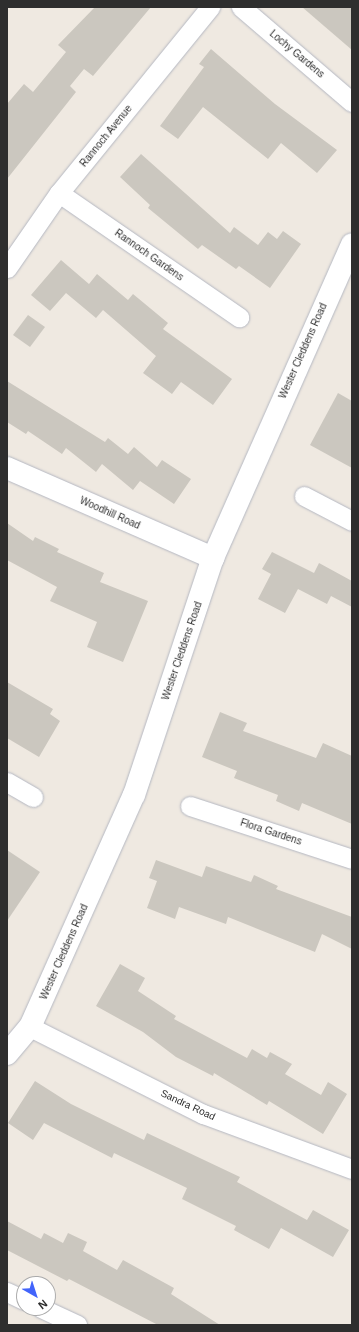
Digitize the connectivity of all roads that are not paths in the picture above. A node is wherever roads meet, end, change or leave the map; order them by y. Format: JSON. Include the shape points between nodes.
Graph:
{"nodes":[{"id":1,"x":210,"y":7,"type":"edge"},
{"id":2,"x":241,"y":7,"type":"edge"},
{"id":3,"x":352,"y":102,"type":"edge"},
{"id":4,"x":59,"y":193,"type":"junction"},
{"id":5,"x":352,"y":244,"type":"edge"},
{"id":6,"x":7,"y":268,"type":"edge"},
{"id":7,"x":238,"y":317,"type":"dead end"},
{"id":8,"x":7,"y":468,"type":"edge"},
{"id":9,"x":304,"y":496,"type":"dead end"},
{"id":10,"x":352,"y":521,"type":"edge"},
{"id":11,"x":213,"y":558,"type":"junction"},
{"id":12,"x":7,"y":782,"type":"edge"},
{"id":13,"x":33,"y":797,"type":"dead end"},
{"id":14,"x":190,"y":806,"type":"dead end"},
{"id":15,"x":352,"y":859,"type":"edge"},
{"id":16,"x":30,"y":1027,"type":"junction"},
{"id":17,"x":7,"y":1054,"type":"edge"},
{"id":18,"x":352,"y":1169,"type":"edge"},
{"id":19,"x":56,"y":1315,"type":"edge"},
{"id":20,"x":77,"y":1325,"type":"edge"}],
"edges":[{"from":1,"to":4,"type":"street","name":"Rannoch Avenue"},
{"from":2,"to":3,"type":"street","name":"Lochy Gardens"},
{"from":4,"to":6,"type":"street","name":"Rannoch Avenue"},
{"from":4,"to":7,"type":"street","name":"Rannoch Gardens"},
{"from":5,"to":11,"type":"street","name":"Wester Cleddens Road"},
{"from":8,"to":11,"type":"street","name":"Woodhill Road"},
{"from":9,"to":10,"type":"street"},
{"from":11,"to":16,"type":"street","name":"Wester Cleddens Road","via":[[134,795]]},
{"from":12,"to":13,"type":"street"},
{"from":14,"to":15,"type":"street","name":"Flora Gardens"},
{"from":16,"to":17,"type":"street","name":"Wester Cleddens Road"},
{"from":16,"to":18,"type":"street","name":"Sandra Road","via":[[203,1114]]},
{"from":19,"to":20,"type":"street"}]}
